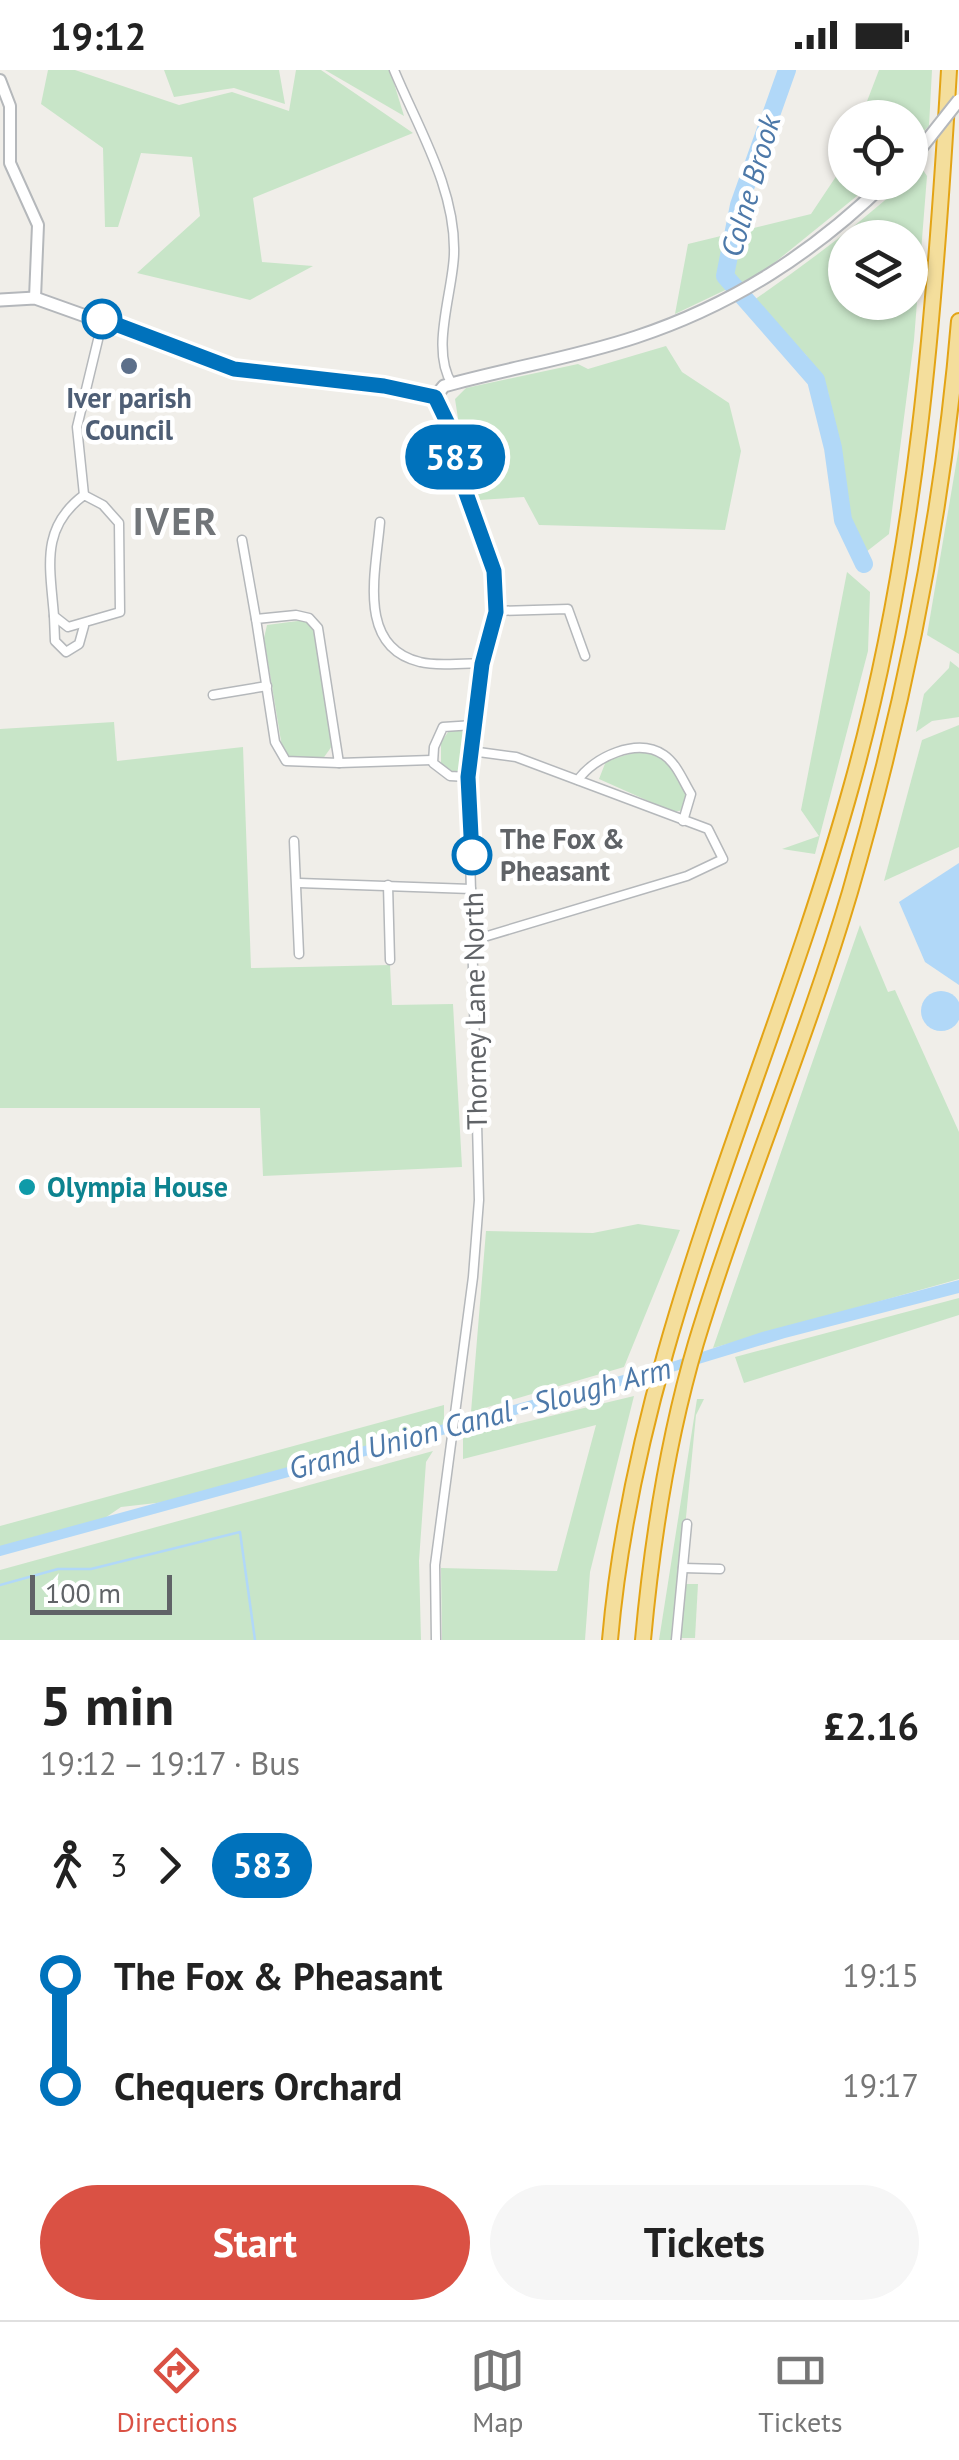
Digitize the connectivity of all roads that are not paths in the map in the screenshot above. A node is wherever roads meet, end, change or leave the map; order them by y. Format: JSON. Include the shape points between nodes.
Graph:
{"nodes":[{"id":1,"x":394,"y":70,"type":"edge"},
{"id":2,"x":949,"y":70,"type":"edge"},
{"id":3,"x":0,"y":80,"type":"edge"},
{"id":4,"x":959,"y":100,"type":"edge"},
{"id":5,"x":928,"y":139,"type":"edge"},
{"id":6,"x":866,"y":200,"type":"edge"},
{"id":7,"x":35,"y":298,"type":"junction"},
{"id":8,"x":0,"y":300,"type":"edge"},
{"id":9,"x":102,"y":319,"type":"junction"},
{"id":10,"x":959,"y":321,"type":"edge"},
{"id":11,"x":452,"y":384,"type":"junction"},
{"id":12,"x":435,"y":397,"type":"junction"},
{"id":13,"x":84,"y":496,"type":"junction"},
{"id":14,"x":380,"y":522,"type":"dead end"},
{"id":15,"x":242,"y":540,"type":"dead end"},
{"id":16,"x":496,"y":612,"type":"junction"},
{"id":17,"x":54,"y":616,"type":"junction"},
{"id":18,"x":256,"y":619,"type":"junction"},
{"id":19,"x":84,"y":626,"type":"junction"},
{"id":20,"x":584,"y":656,"type":"dead end"},
{"id":21,"x":482,"y":664,"type":"junction"},
{"id":22,"x":267,"y":686,"type":"junction"},
{"id":23,"x":212,"y":695,"type":"dead end"},
{"id":24,"x":474,"y":725,"type":"junction"},
{"id":25,"x":471,"y":751,"type":"junction"},
{"id":26,"x":432,"y":760,"type":"junction"},
{"id":27,"x":340,"y":763,"type":"junction"},
{"id":28,"x":468,"y":777,"type":"junction"},
{"id":29,"x":578,"y":780,"type":"junction"},
{"id":30,"x":682,"y":821,"type":"junction"},
{"id":31,"x":294,"y":841,"type":"dead end"},
{"id":32,"x":299,"y":882,"type":"junction"},
{"id":33,"x":388,"y":885,"type":"junction"},
{"id":34,"x":472,"y":889,"type":"junction"},
{"id":35,"x":474,"y":940,"type":"junction"},
{"id":36,"x":298,"y":954,"type":"dead end"},
{"id":37,"x":390,"y":960,"type":"dead end"},
{"id":38,"x":687,"y":1524,"type":"dead end"},
{"id":39,"x":682,"y":1568,"type":"junction"},
{"id":40,"x":720,"y":1569,"type":"dead end"},
{"id":41,"x":436,"y":1640,"type":"edge"},
{"id":42,"x":610,"y":1640,"type":"edge"},
{"id":43,"x":643,"y":1640,"type":"edge"},
{"id":44,"x":676,"y":1640,"type":"edge"}],
"edges":[{"from":1,"to":11,"type":"street","via":[[453,222],[443,359]]},
{"from":2,"to":42,"type":"highway","via":[[922,426],[896,593],[853,782],[663,1357],[626,1526]]},
{"from":3,"to":7,"type":"street","via":[[10,106],[10,164],[38,225]]},
{"from":4,"to":5,"type":"main road","bridge":true},
{"from":6,"to":11,"type":"main road","via":[[818,244],[717,306],[635,338]]},
{"from":7,"to":8,"type":"main road"},
{"from":7,"to":9,"type":"main road"},
{"from":9,"to":12,"type":"main road","via":[[234,369]]},
{"from":9,"to":13,"type":"street","via":[[77,428]]},
{"from":10,"to":43,"type":"highway","via":[[922,594],[886,758],[849,895],[695,1346],[670,1457]]},
{"from":11,"to":12,"type":"main road"},
{"from":12,"to":16,"type":"street","name":"Thorney Lane North","via":[[494,571]]},
{"from":13,"to":17,"type":"street","via":[[66,508],[52,532]]},
{"from":13,"to":19,"type":"street","via":[[119,523],[120,612]]},
{"from":14,"to":21,"type":"street","via":[[375,624],[394,652],[422,663]]},
{"from":15,"to":18,"type":"street"},
{"from":16,"to":20,"type":"street","via":[[568,609]]},
{"from":16,"to":21,"type":"street","name":"Thorney Lane North"},
{"from":17,"to":19,"type":"street","via":[[68,627]]},
{"from":17,"to":19,"type":"street","via":[[55,641],[66,652],[78,644]]},
{"from":18,"to":22,"type":"street"},
{"from":18,"to":27,"type":"street","via":[[296,615],[318,628]]},
{"from":21,"to":24,"type":"street","name":"Thorney Lane North"},
{"from":22,"to":23,"type":"street"},
{"from":22,"to":27,"type":"street","via":[[276,742],[286,761]]},
{"from":24,"to":25,"type":"street","name":"Thorney Lane North"},
{"from":24,"to":26,"type":"street","via":[[443,727]]},
{"from":25,"to":28,"type":"street","name":"Thorney Lane North"},
{"from":25,"to":29,"type":"street","via":[[516,757]]},
{"from":26,"to":27,"type":"street"},
{"from":26,"to":28,"type":"street","via":[[450,776]]},
{"from":28,"to":34,"type":"street","name":"Thorney Lane North"},
{"from":29,"to":30,"type":"street"},
{"from":29,"to":30,"type":"street","via":[[607,757],[656,751],[674,764],[691,794]]},
{"from":30,"to":35,"type":"street","via":[[708,829],[723,859]]},
{"from":31,"to":32,"type":"street"},
{"from":32,"to":33,"type":"street"},
{"from":32,"to":36,"type":"street"},
{"from":33,"to":34,"type":"street"},
{"from":33,"to":37,"type":"street"},
{"from":34,"to":35,"type":"street","name":"Thorney Lane North"},
{"from":35,"to":41,"type":"street","name":"Thorney Lane North","via":[[479,1200],[436,1565]]},
{"from":38,"to":39,"type":"street"},
{"from":39,"to":40,"type":"street"},
{"from":39,"to":44,"type":"street"}]}
